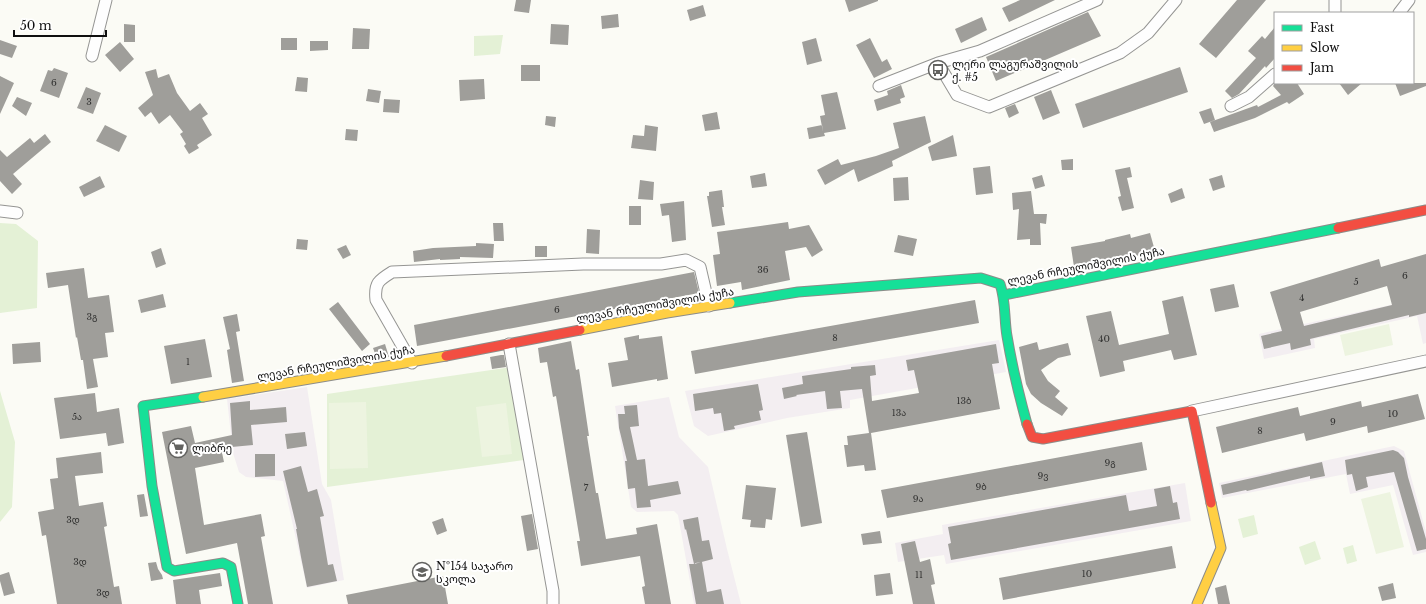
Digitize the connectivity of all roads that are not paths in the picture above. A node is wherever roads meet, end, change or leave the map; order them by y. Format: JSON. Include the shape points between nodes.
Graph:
{"nodes":[{"id":1,"x":106,"y":0,"type":"edge"},
{"id":2,"x":1097,"y":0,"type":"edge"},
{"id":3,"x":1176,"y":0,"type":"edge"},
{"id":4,"x":1335,"y":0,"type":"edge"},
{"id":5,"x":1409,"y":0,"type":"edge"},
{"id":6,"x":1336,"y":12,"type":"edge"},
{"id":7,"x":1400,"y":12,"type":"edge"},
{"id":8,"x":92,"y":56,"type":"dead end"},
{"id":9,"x":938,"y":63,"type":"junction"},
{"id":10,"x":1274,"y":75,"type":"edge"},
{"id":11,"x":879,"y":86,"type":"dead end"},
{"id":12,"x":1231,"y":106,"type":"dead end"},
{"id":13,"x":1426,"y":210,"type":"edge"},
{"id":14,"x":0,"y":211,"type":"edge"},
{"id":15,"x":17,"y":213,"type":"dead end"},
{"id":16,"x":1004,"y":295,"type":"junction"},
{"id":17,"x":709,"y":306,"type":"junction"},
{"id":18,"x":509,"y":344,"type":"junction"},
{"id":19,"x":1426,"y":361,"type":"edge"},
{"id":20,"x":412,"y":363,"type":"junction"},
{"id":21,"x":1192,"y":411,"type":"junction"},
{"id":22,"x":238,"y":604,"type":"edge"},
{"id":23,"x":553,"y":604,"type":"edge"},
{"id":24,"x":1197,"y":604,"type":"edge"}],
"edges":[{"from":1,"to":8,"type":"street"},
{"from":2,"to":9,"type":"street","via":[[980,51]]},
{"from":3,"to":9,"type":"street","via":[[1148,33],[1120,53],[990,107],[957,95]]},
{"from":4,"to":6,"type":"street"},
{"from":5,"to":7,"type":"street"},
{"from":9,"to":11,"type":"street"},
{"from":10,"to":12,"type":"street","via":[[1249,97]]},
{"from":13,"to":16,"type":"street","name":"ლევან რჩეულიშვილის ქუჩა"},
{"from":14,"to":15,"type":"street"},
{"from":16,"to":17,"type":"street","name":"ლევან რჩეულიშვილის ქუჩა","via":[[1000,284],[982,278],[798,292]]},
{"from":16,"to":21,"type":"street","via":[[1007,335],[1024,415],[1032,437],[1044,440]]},
{"from":17,"to":18,"type":"street","name":"ლევან რჩეულიშვილის ქუჩა"},
{"from":17,"to":20,"type":"street","via":[[700,267],[686,260],[661,264],[583,264],[392,272],[379,280],[375,290],[376,300]]},
{"from":18,"to":20,"type":"street","name":"ლევან რჩეულიშვილის ქუჩა"},
{"from":18,"to":23,"type":"street","via":[[553,590]]},
{"from":19,"to":21,"type":"street"},
{"from":20,"to":22,"type":"street","name":"ლევან რჩეულიშვილის ქუჩა","via":[[143,406],[152,486],[167,567],[174,571],[223,562],[231,567]]},
{"from":21,"to":24,"type":"street","via":[[1221,548]]}]}
